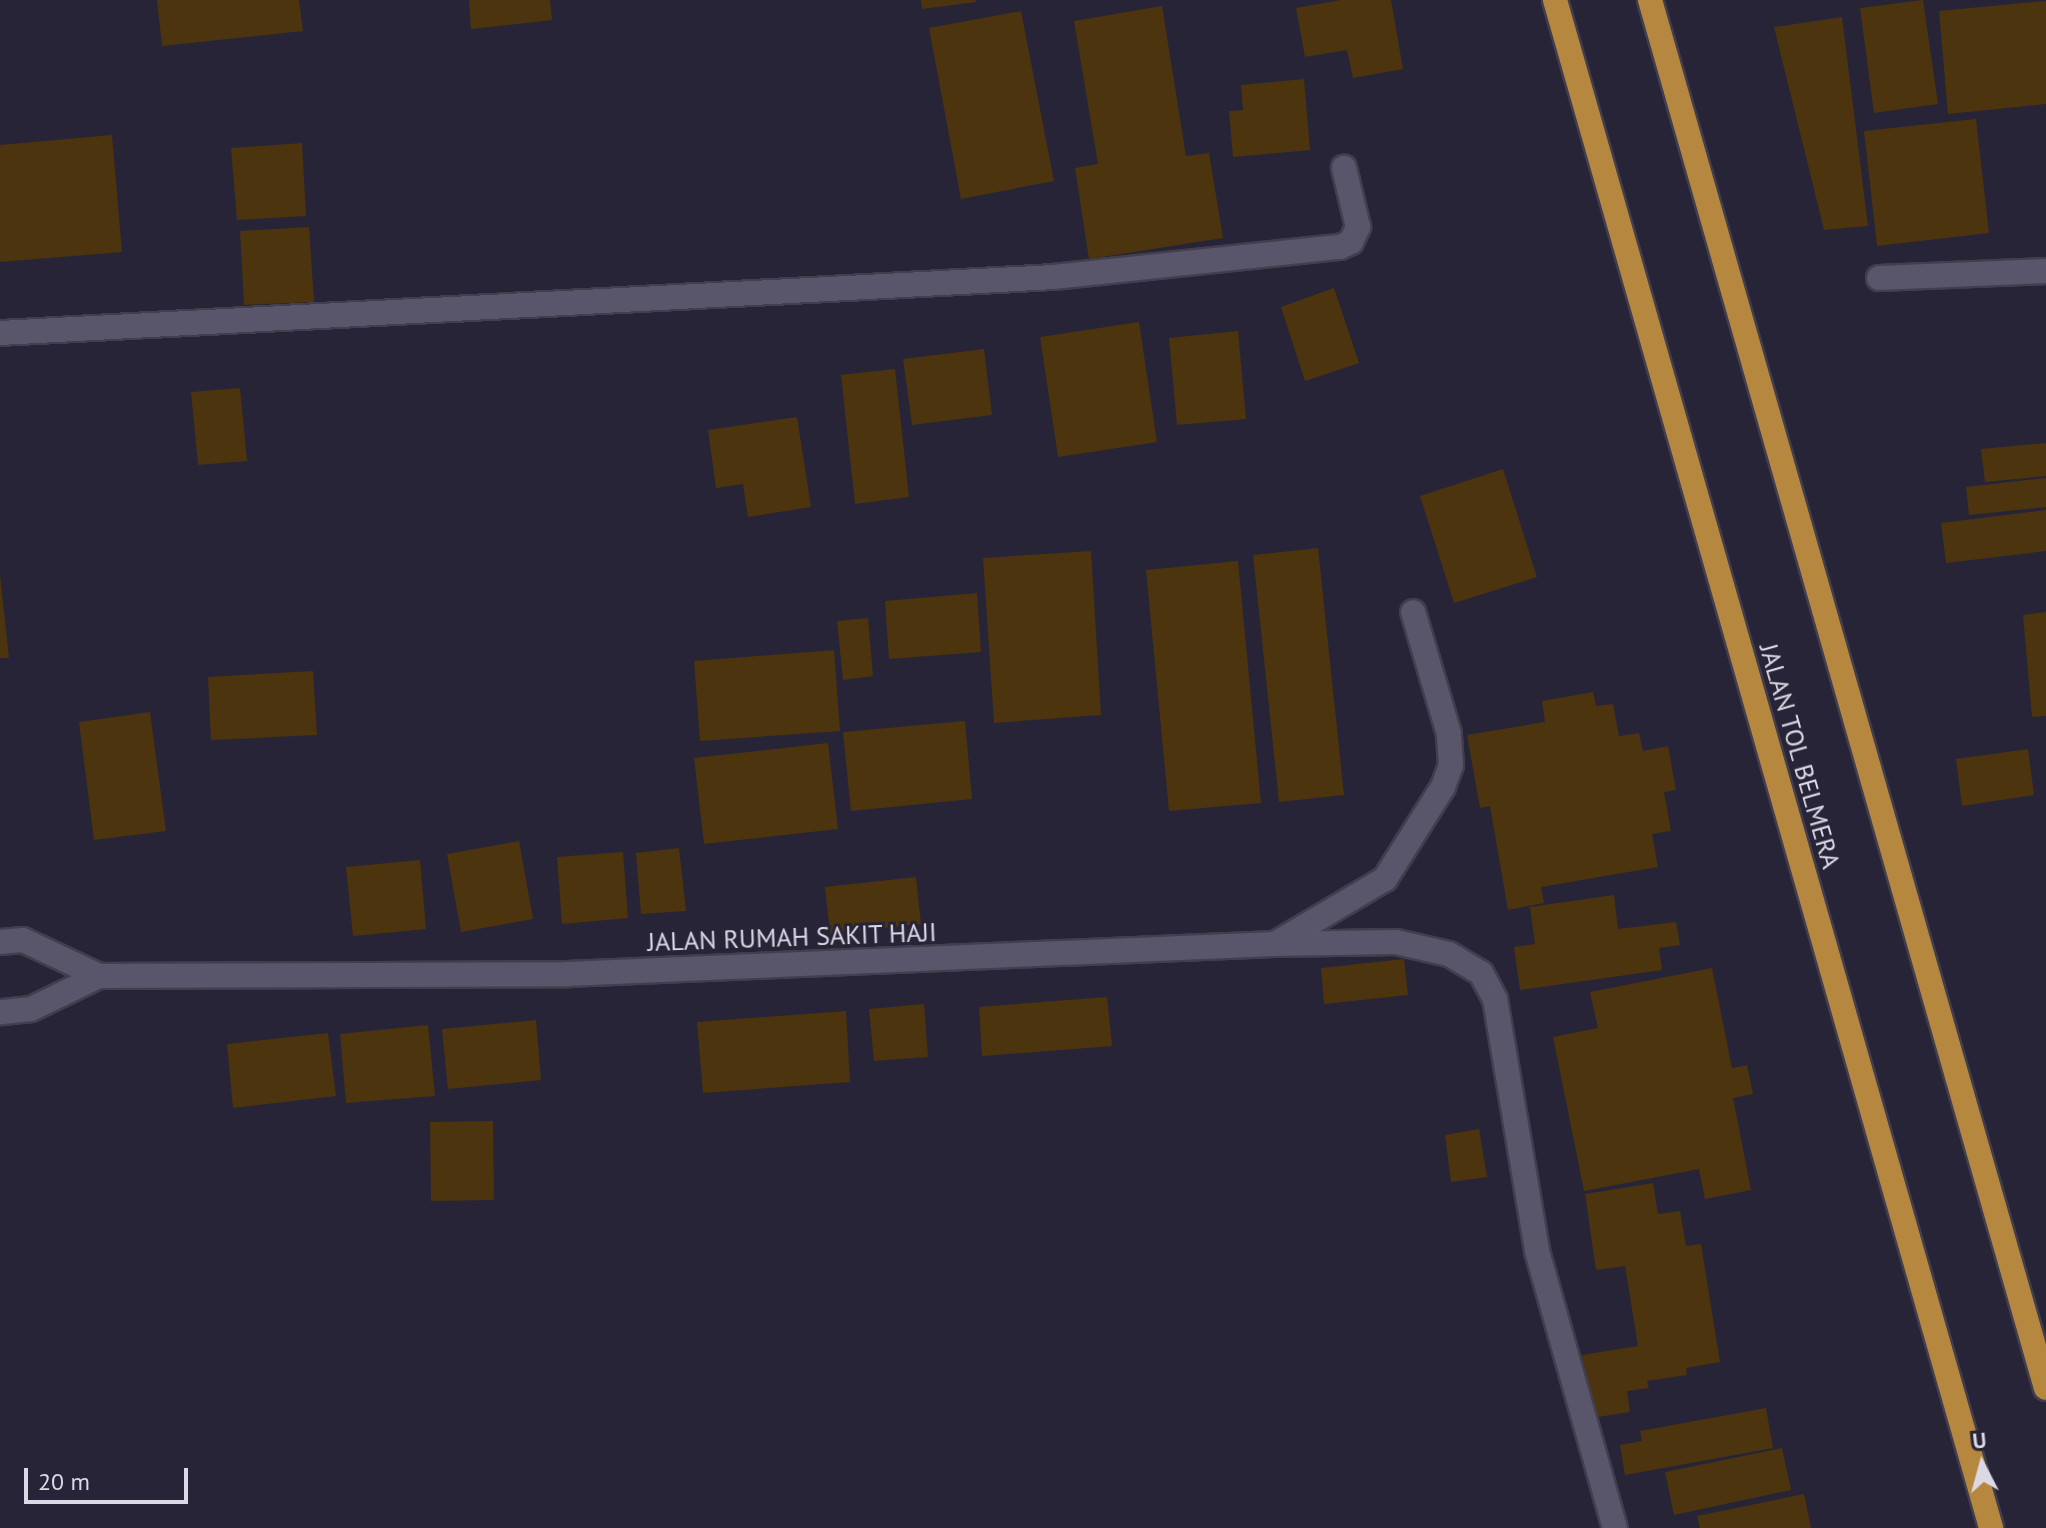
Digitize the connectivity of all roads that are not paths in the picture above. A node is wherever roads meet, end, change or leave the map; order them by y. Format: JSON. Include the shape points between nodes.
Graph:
{"nodes":[{"id":1,"x":1555,"y":0,"type":"edge"},
{"id":2,"x":1650,"y":0,"type":"edge"},
{"id":3,"x":1344,"y":168,"type":"dead end"},
{"id":4,"x":2046,"y":271,"type":"edge"},
{"id":5,"x":1879,"y":278,"type":"dead end"},
{"id":6,"x":0,"y":333,"type":"edge"},
{"id":7,"x":1413,"y":612,"type":"dead end"},
{"id":8,"x":0,"y":942,"type":"edge"},
{"id":9,"x":1274,"y":944,"type":"junction"},
{"id":10,"x":99,"y":976,"type":"junction"},
{"id":11,"x":0,"y":1012,"type":"edge"},
{"id":12,"x":2046,"y":1388,"type":"edge"},
{"id":13,"x":1615,"y":1528,"type":"edge"},
{"id":14,"x":1991,"y":1528,"type":"edge"}],
"edges":[{"from":1,"to":14,"type":"highway","name":"JALAN TOL BELMERA"},
{"from":2,"to":12,"type":"highway"},
{"from":3,"to":6,"type":"street","via":[[1358,227],[1351,242],[1340,247],[1053,277]]},
{"from":4,"to":5,"type":"street"},
{"from":7,"to":9,"type":"street","via":[[1449,734],[1451,765],[1443,787],[1385,879]]},
{"from":8,"to":10,"type":"street","name":"JALAN RUMAH SAKIT HAJI","via":[[23,940]]},
{"from":9,"to":10,"type":"street","name":"JALAN RUMAH SAKIT HAJI","via":[[567,974]]},
{"from":9,"to":13,"type":"street","name":"JALAN RUMAH SAKIT HAJI","via":[[1396,942],[1449,954],[1481,973],[1495,999],[1537,1251]]},
{"from":10,"to":11,"type":"street","name":"JALAN RUMAH SAKIT HAJI","via":[[31,1009]]}]}
